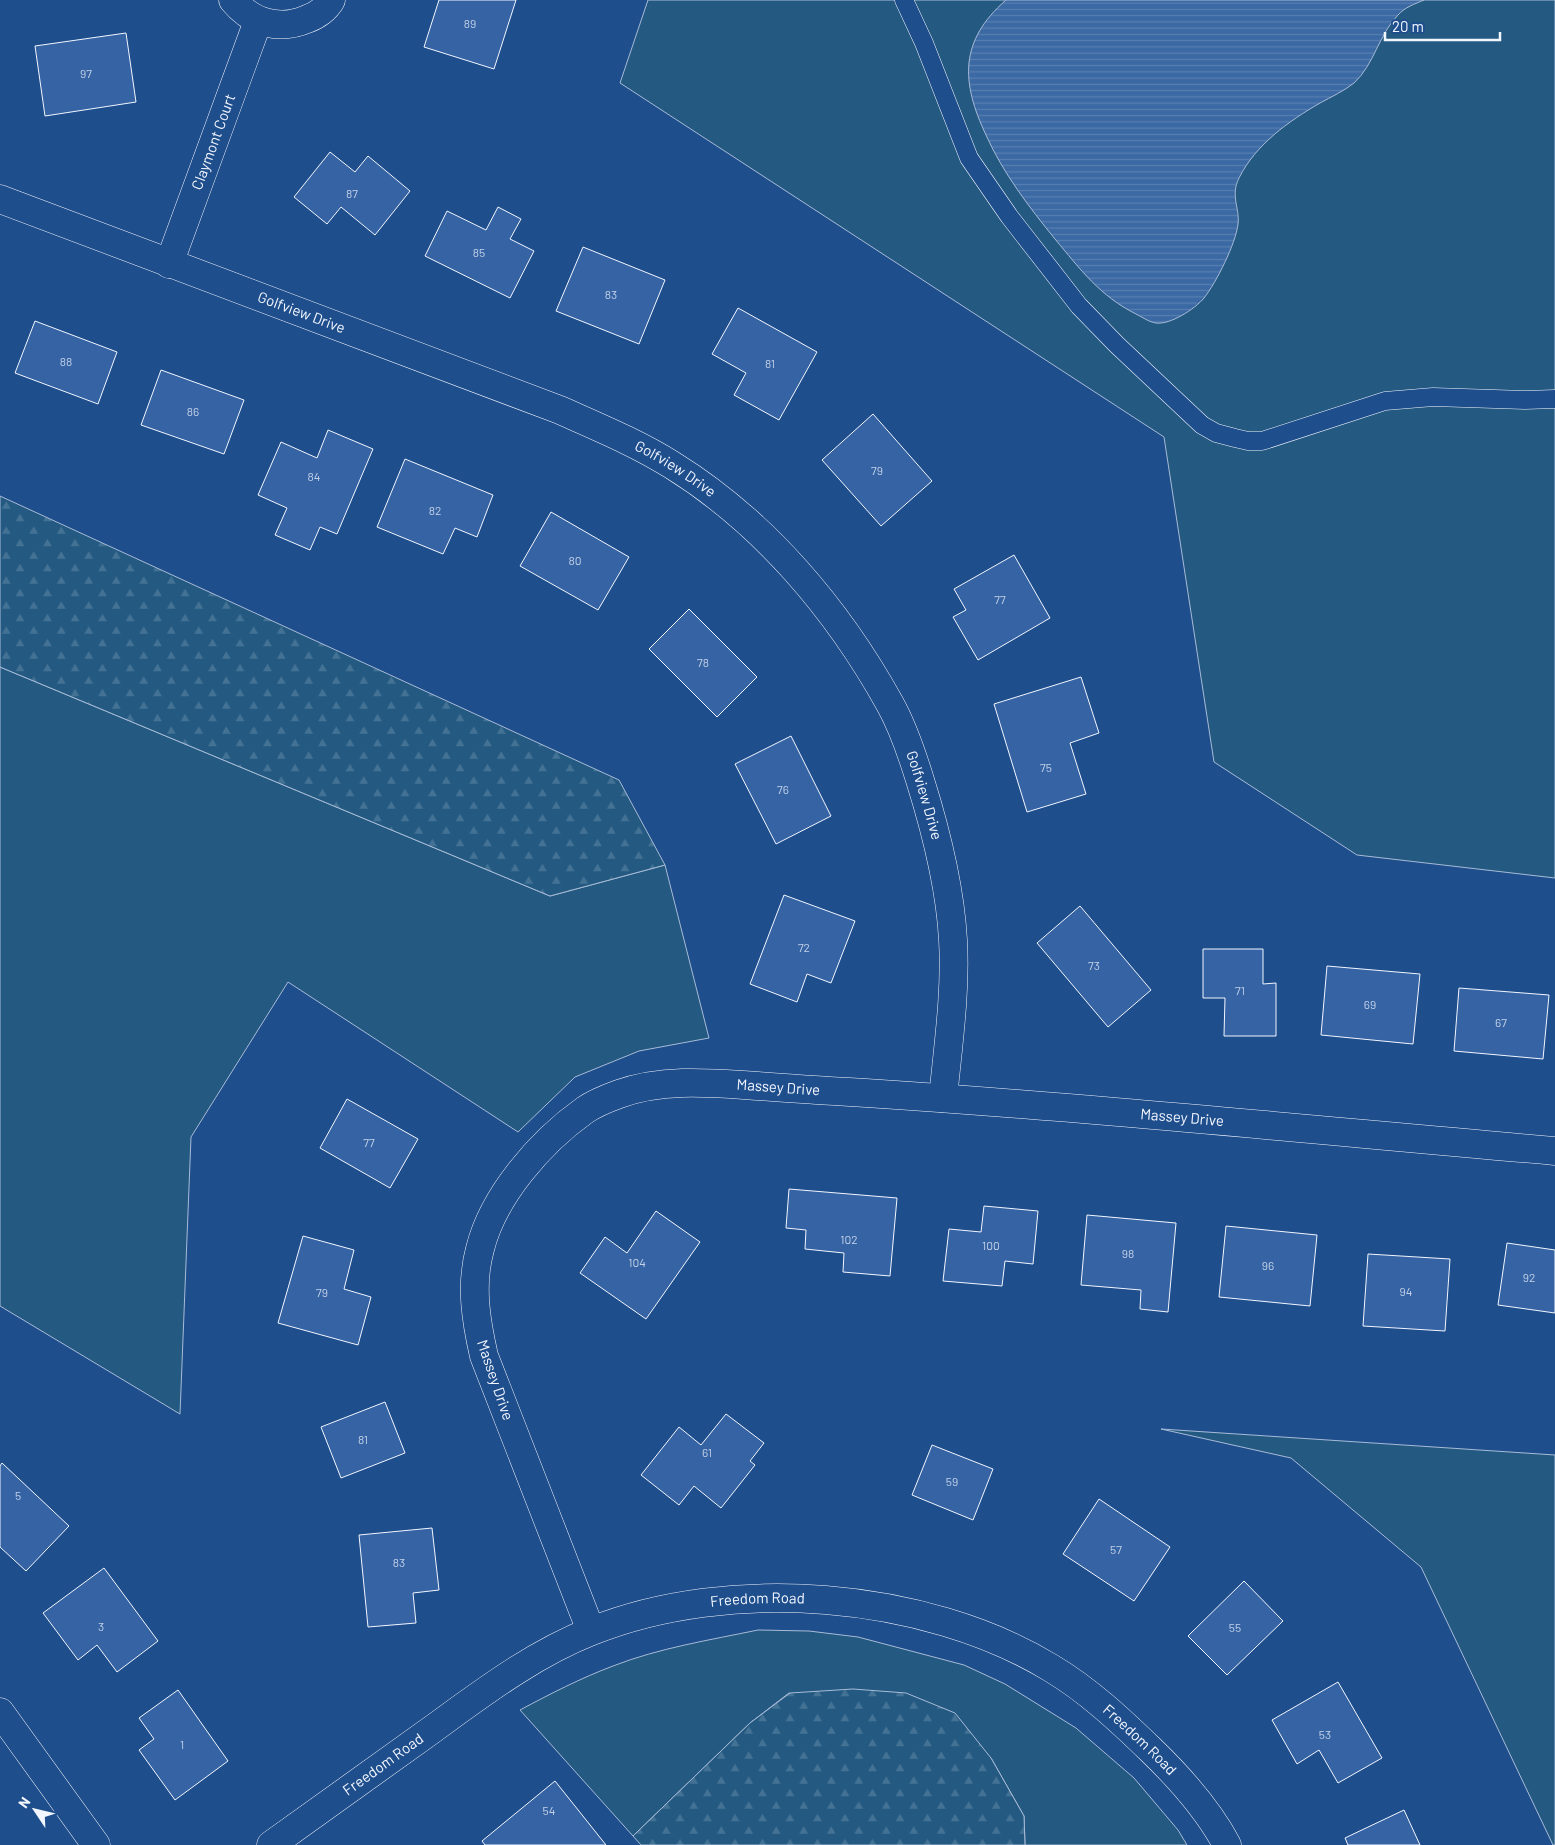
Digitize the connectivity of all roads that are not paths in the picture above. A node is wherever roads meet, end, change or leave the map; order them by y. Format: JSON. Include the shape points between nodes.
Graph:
{"nodes":[{"id":1,"x":232,"y":0,"type":"edge"},
{"id":2,"x":331,"y":0,"type":"edge"},
{"id":3,"x":904,"y":0,"type":"edge"},
{"id":4,"x":258,"y":21,"type":"junction"},
{"id":5,"x":0,"y":199,"type":"edge"},
{"id":6,"x":169,"y":264,"type":"junction"},
{"id":7,"x":1555,"y":399,"type":"edge"},
{"id":8,"x":942,"y":1098,"type":"junction"},
{"id":9,"x":1555,"y":1151,"type":"edge"},
{"id":10,"x":591,"y":1631,"type":"junction"},
{"id":11,"x":0,"y":1712,"type":"edge"},
{"id":12,"x":96,"y":1845,"type":"edge"},
{"id":13,"x":271,"y":1845,"type":"edge"},
{"id":14,"x":1227,"y":1845,"type":"edge"}],
"edges":[{"from":1,"to":4,"type":"street"},
{"from":2,"to":4,"type":"street","via":[[314,16],[296,24],[277,26]]},
{"from":3,"to":7,"type":"lane","via":[[970,158],[1009,216],[1098,327],[1202,425],[1226,436],[1248,441],[1262,440],[1385,401],[1433,397]]},
{"from":4,"to":6,"type":"street","name":"Claymont Court"},
{"from":5,"to":6,"type":"street","name":"Golfview Drive"},
{"from":6,"to":8,"type":"street","name":"Golfview Drive","via":[[560,410],[618,436],[672,464],[723,501],[813,590],[891,705],[912,754],[929,808],[949,898],[953,940],[950,1029]]},
{"from":8,"to":9,"type":"street","name":"Massey Drive"},
{"from":8,"to":10,"type":"street","name":"Massey Drive","via":[[705,1083],[661,1084],[622,1093],[588,1108],[558,1132],[503,1195],[486,1228],[479,1251],[474,1286],[476,1322],[484,1356]]},
{"from":10,"to":13,"type":"street","name":"Freedom Road","via":[[508,1676]]},
{"from":10,"to":14,"type":"street","name":"Freedom Road","via":[[632,1617],[711,1601],[794,1598],[882,1607],[968,1629],[1052,1668],[1094,1699],[1168,1767],[1201,1804]]},
{"from":11,"to":12,"type":"street"}]}
